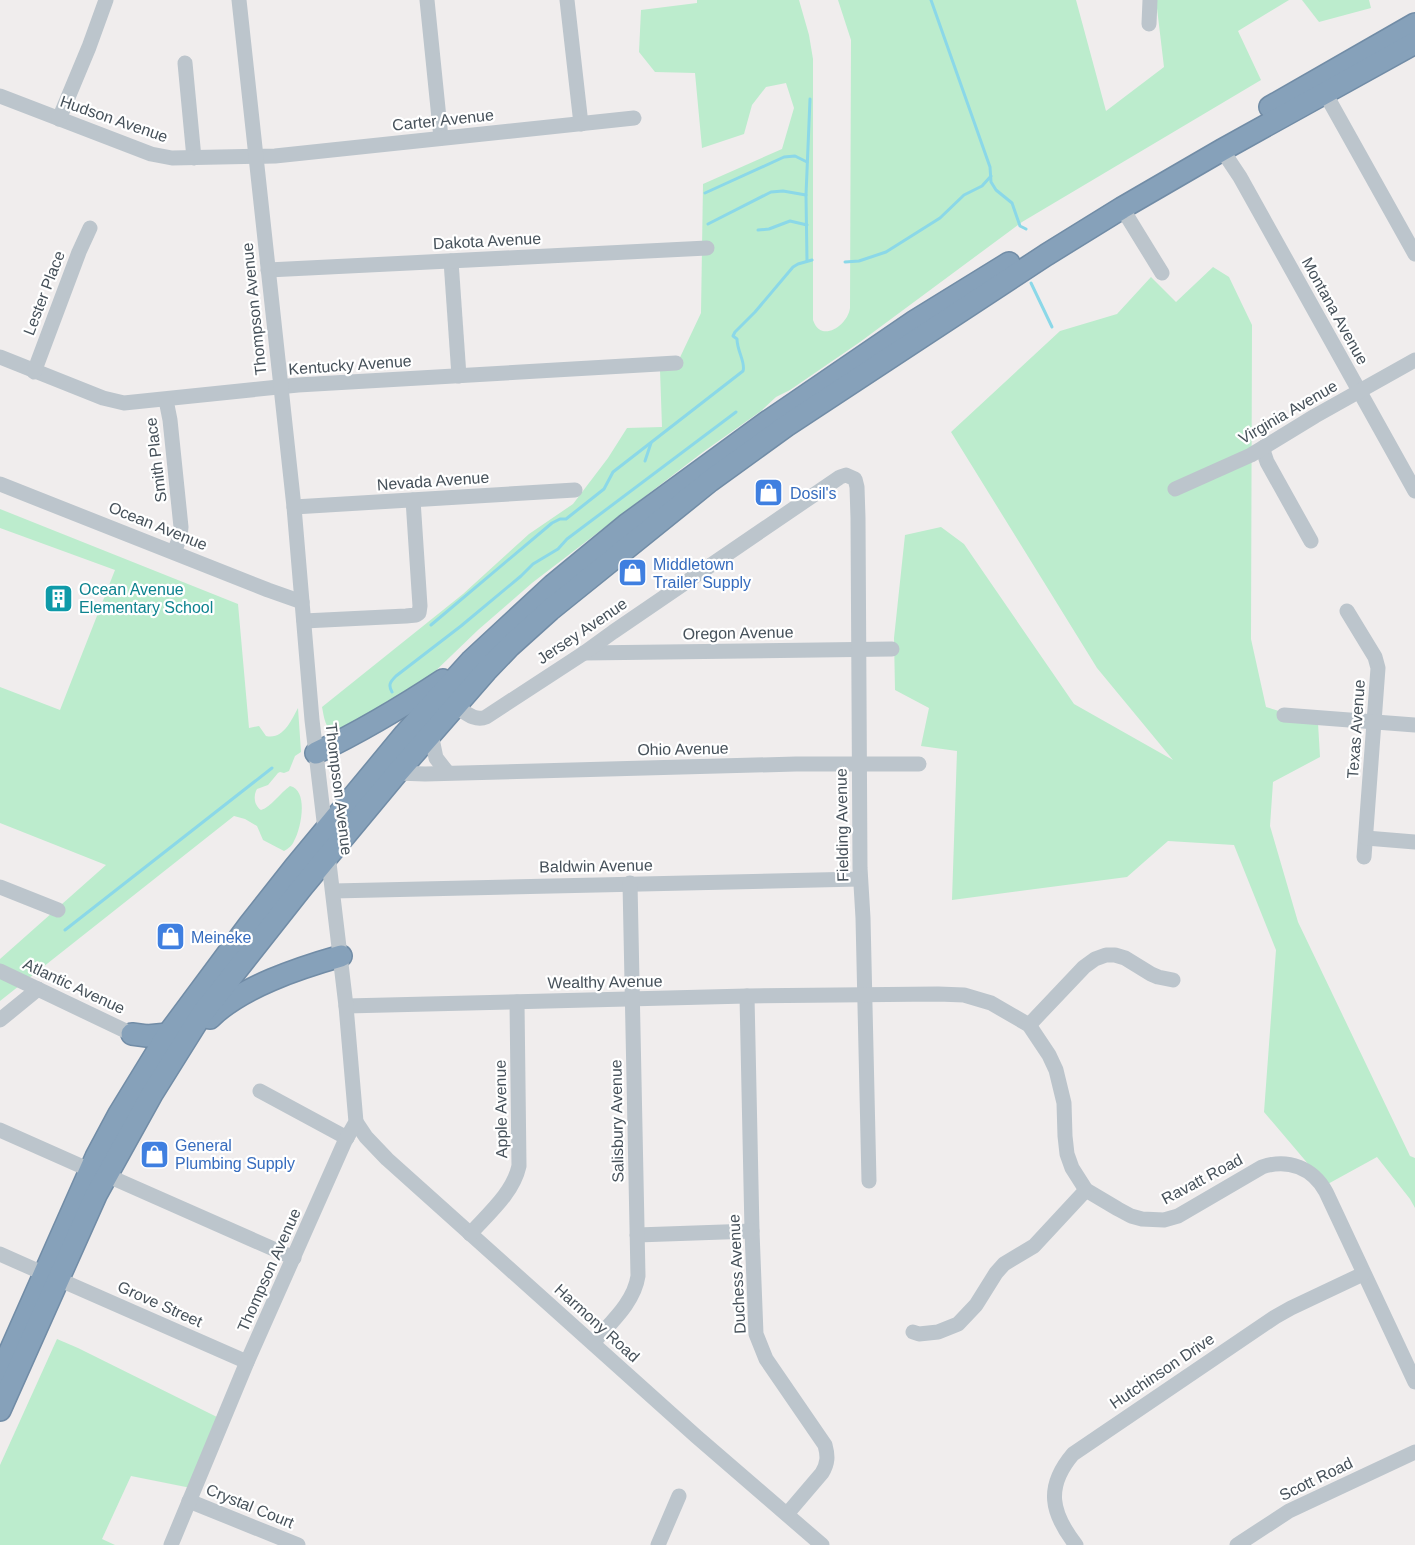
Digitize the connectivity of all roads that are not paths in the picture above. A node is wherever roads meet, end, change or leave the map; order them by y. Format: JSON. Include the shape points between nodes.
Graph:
{"nodes":[{"id":1,"x":106,"y":0,"type":"edge"},
{"id":2,"x":239,"y":0,"type":"edge"},
{"id":3,"x":427,"y":0,"type":"edge"},
{"id":4,"x":567,"y":0,"type":"edge"},
{"id":5,"x":1150,"y":0,"type":"edge"},
{"id":6,"x":1149,"y":24,"type":"dead end"},
{"id":7,"x":1415,"y":24,"type":"edge"},
{"id":8,"x":1415,"y":43,"type":"edge"},
{"id":9,"x":185,"y":63,"type":"dead end"},
{"id":10,"x":1325,"y":93,"type":"junction"},
{"id":11,"x":0,"y":96,"type":"edge"},
{"id":12,"x":634,"y":118,"type":"dead end"},
{"id":13,"x":59,"y":119,"type":"junction"},
{"id":14,"x":581,"y":124,"type":"junction"},
{"id":15,"x":441,"y":138,"type":"junction"},
{"id":16,"x":1222,"y":150,"type":"junction"},
{"id":17,"x":256,"y":156,"type":"junction"},
{"id":18,"x":194,"y":158,"type":"junction"},
{"id":19,"x":1122,"y":208,"type":"junction"},
{"id":20,"x":90,"y":228,"type":"dead end"},
{"id":21,"x":707,"y":248,"type":"dead end"},
{"id":22,"x":1415,"y":254,"type":"edge"},
{"id":23,"x":451,"y":261,"type":"junction"},
{"id":24,"x":268,"y":270,"type":"junction"},
{"id":25,"x":1162,"y":273,"type":"dead end"},
{"id":26,"x":0,"y":357,"type":"edge"},
{"id":27,"x":1415,"y":360,"type":"edge"},
{"id":28,"x":676,"y":363,"type":"dead end"},
{"id":29,"x":34,"y":372,"type":"junction"},
{"id":30,"x":459,"y":376,"type":"junction"},
{"id":31,"x":280,"y":387,"type":"junction"},
{"id":32,"x":1359,"y":391,"type":"junction"},
{"id":33,"x":166,"y":400,"type":"junction"},
{"id":34,"x":1264,"y":447,"type":"junction"},
{"id":35,"x":846,"y":475,"type":"joint"},
{"id":36,"x":0,"y":484,"type":"edge"},
{"id":37,"x":1175,"y":489,"type":"dead end"},
{"id":38,"x":575,"y":490,"type":"dead end"},
{"id":39,"x":1415,"y":491,"type":"edge"},
{"id":40,"x":413,"y":500,"type":"junction"},
{"id":41,"x":294,"y":507,"type":"junction"},
{"id":42,"x":1311,"y":541,"type":"dead end"},
{"id":43,"x":174,"y":552,"type":"junction"},
{"id":44,"x":302,"y":602,"type":"junction"},
{"id":45,"x":1347,"y":611,"type":"dead end"},
{"id":46,"x":304,"y":621,"type":"junction"},
{"id":47,"x":858,"y":649,"type":"junction"},
{"id":48,"x":892,"y":649,"type":"dead end"},
{"id":49,"x":584,"y":653,"type":"junction"},
{"id":50,"x":471,"y":661,"type":"junction"},
{"id":51,"x":456,"y":706,"type":"junction"},
{"id":52,"x":1284,"y":715,"type":"dead end"},
{"id":53,"x":1375,"y":722,"type":"junction"},
{"id":54,"x":1415,"y":725,"type":"edge"},
{"id":55,"x":431,"y":734,"type":"junction"},
{"id":56,"x":316,"y":753,"type":"junction"},
{"id":57,"x":859,"y":764,"type":"junction"},
{"id":58,"x":919,"y":764,"type":"dead end"},
{"id":59,"x":447,"y":772,"type":"junction"},
{"id":60,"x":397,"y":773,"type":"junction"},
{"id":61,"x":326,"y":831,"type":"junction"},
{"id":62,"x":1366,"y":838,"type":"junction"},
{"id":63,"x":1415,"y":842,"type":"edge"},
{"id":64,"x":329,"y":855,"type":"junction"},
{"id":65,"x":1364,"y":857,"type":"dead end"},
{"id":66,"x":860,"y":879,"type":"junction"},
{"id":67,"x":630,"y":884,"type":"junction"},
{"id":68,"x":0,"y":887,"type":"edge"},
{"id":69,"x":333,"y":891,"type":"junction"},
{"id":70,"x":58,"y":910,"type":"dead end"},
{"id":71,"x":340,"y":957,"type":"junction"},
{"id":72,"x":0,"y":971,"type":"edge"},
{"id":73,"x":1173,"y":980,"type":"dead end"},
{"id":74,"x":38,"y":989,"type":"junction"},
{"id":75,"x":865,"y":994,"type":"junction"},
{"id":76,"x":747,"y":996,"type":"junction"},
{"id":77,"x":632,"y":999,"type":"junction"},
{"id":78,"x":517,"y":1002,"type":"junction"},
{"id":79,"x":346,"y":1006,"type":"junction"},
{"id":80,"x":0,"y":1020,"type":"edge"},
{"id":81,"x":1029,"y":1025,"type":"junction"},
{"id":82,"x":132,"y":1034,"type":"junction"},
{"id":83,"x":174,"y":1041,"type":"junction"},
{"id":84,"x":149,"y":1064,"type":"junction"},
{"id":85,"x":260,"y":1091,"type":"dead end"},
{"id":86,"x":356,"y":1122,"type":"junction"},
{"id":87,"x":0,"y":1130,"type":"edge"},
{"id":88,"x":347,"y":1138,"type":"junction"},
{"id":89,"x":98,"y":1173,"type":"junction"},
{"id":90,"x":869,"y":1181,"type":"dead end"},
{"id":91,"x":1086,"y":1190,"type":"junction"},
{"id":92,"x":752,"y":1231,"type":"junction"},
{"id":93,"x":471,"y":1234,"type":"junction"},
{"id":94,"x":637,"y":1235,"type":"junction"},
{"id":95,"x":0,"y":1254,"type":"edge"},
{"id":96,"x":294,"y":1258,"type":"junction"},
{"id":97,"x":1363,"y":1274,"type":"junction"},
{"id":98,"x":52,"y":1276,"type":"junction"},
{"id":99,"x":914,"y":1332,"type":"dead end"},
{"id":100,"x":593,"y":1343,"type":"junction"},
{"id":101,"x":247,"y":1362,"type":"junction"},
{"id":102,"x":0,"y":1374,"type":"edge"},
{"id":103,"x":1415,"y":1382,"type":"edge"},
{"id":104,"x":0,"y":1410,"type":"edge"},
{"id":105,"x":1415,"y":1452,"type":"edge"},
{"id":106,"x":680,"y":1496,"type":"dead end"},
{"id":107,"x":189,"y":1501,"type":"junction"},
{"id":108,"x":787,"y":1515,"type":"junction"},
{"id":109,"x":171,"y":1545,"type":"edge"},
{"id":110,"x":298,"y":1545,"type":"edge"},
{"id":111,"x":658,"y":1545,"type":"edge"},
{"id":112,"x":822,"y":1545,"type":"edge"},
{"id":113,"x":1076,"y":1545,"type":"edge"},
{"id":114,"x":1237,"y":1545,"type":"edge"}],
"edges":[{"from":1,"to":13,"type":"street"},
{"from":2,"to":17,"type":"street","name":"Thompson Avenue"},
{"from":3,"to":15,"type":"street"},
{"from":4,"to":14,"type":"street"},
{"from":5,"to":6,"type":"street"},
{"from":7,"to":50,"type":"highway","via":[[1142,180],[896,334],[766,422],[626,525],[553,585]]},
{"from":8,"to":10,"type":"highway"},
{"from":9,"to":18,"type":"street"},
{"from":10,"to":16,"type":"highway"},
{"from":10,"to":22,"type":"street"},
{"from":11,"to":13,"type":"street","name":"Hudson Avenue"},
{"from":12,"to":14,"type":"street","name":"Carter Avenue"},
{"from":13,"to":18,"type":"street","name":"Hudson Avenue","via":[[151,154]]},
{"from":14,"to":15,"type":"street","name":"Carter Avenue"},
{"from":15,"to":17,"type":"street","name":"Carter Avenue"},
{"from":16,"to":19,"type":"highway"},
{"from":16,"to":32,"type":"street","name":"Montana Avenue"},
{"from":17,"to":18,"type":"street","name":"Hudson Avenue"},
{"from":17,"to":24,"type":"street","name":"Thompson Avenue"},
{"from":19,"to":25,"type":"street"},
{"from":19,"to":51,"type":"highway","via":[[786,426],[710,481],[550,610],[502,654]]},
{"from":20,"to":29,"type":"street","name":"Lester Place"},
{"from":21,"to":23,"type":"street","name":"Dakota Avenue"},
{"from":23,"to":24,"type":"street","name":"Dakota Avenue"},
{"from":23,"to":30,"type":"street"},
{"from":24,"to":31,"type":"street","name":"Thompson Avenue"},
{"from":26,"to":29,"type":"street","name":"Kentucky Avenue"},
{"from":27,"to":32,"type":"street","name":"Virginia Avenue"},
{"from":28,"to":30,"type":"street","name":"Kentucky Avenue"},
{"from":29,"to":33,"type":"street","name":"Kentucky Avenue","via":[[124,403]]},
{"from":30,"to":31,"type":"street","name":"Kentucky Avenue"},
{"from":31,"to":33,"type":"street","name":"Kentucky Avenue"},
{"from":31,"to":41,"type":"street","name":"Thompson Avenue"},
{"from":32,"to":34,"type":"street","name":"Virginia Avenue"},
{"from":32,"to":39,"type":"street","name":"Montana Avenue"},
{"from":33,"to":43,"type":"street","name":"Smith Place","via":[[181,527]]},
{"from":34,"to":37,"type":"street","name":"Virginia Avenue"},
{"from":34,"to":42,"type":"street","via":[[1267,462]]},
{"from":35,"to":47,"type":"street","name":"Fielding Avenue","via":[[855,480],[857,487]]},
{"from":35,"to":49,"type":"street","name":"Jersey Avenue"},
{"from":36,"to":43,"type":"street","name":"Ocean Avenue"},
{"from":38,"to":40,"type":"street","name":"Nevada Avenue"},
{"from":40,"to":41,"type":"street","name":"Nevada Avenue"},
{"from":40,"to":46,"type":"street","via":[[419,613]]},
{"from":41,"to":44,"type":"street","name":"Thompson Avenue"},
{"from":43,"to":44,"type":"street","name":"Ocean Avenue"},
{"from":44,"to":46,"type":"street","name":"Thompson Avenue"},
{"from":45,"to":53,"type":"street","name":"Texas Avenue","via":[[1378,668]]},
{"from":46,"to":56,"type":"street","name":"Thompson Avenue"},
{"from":47,"to":48,"type":"street","name":"Oregon Avenue"},
{"from":47,"to":49,"type":"street","name":"Oregon Avenue"},
{"from":47,"to":57,"type":"street","name":"Fielding Avenue"},
{"from":49,"to":51,"type":"street","name":"Jersey Avenue","via":[[480,720]]},
{"from":50,"to":56,"type":"highway","via":[[415,699]]},
{"from":50,"to":61,"type":"highway"},
{"from":51,"to":55,"type":"highway"},
{"from":52,"to":53,"type":"street"},
{"from":53,"to":54,"type":"street"},
{"from":53,"to":62,"type":"street","name":"Texas Avenue"},
{"from":55,"to":59,"type":"street","via":[[436,758]]},
{"from":55,"to":60,"type":"highway"},
{"from":56,"to":61,"type":"street","name":"Thompson Avenue"},
{"from":57,"to":58,"type":"street","name":"Ohio Avenue"},
{"from":57,"to":59,"type":"street","name":"Ohio Avenue"},
{"from":57,"to":66,"type":"street","name":"Fielding Avenue"},
{"from":59,"to":60,"type":"street","name":"Ohio Avenue"},
{"from":60,"to":64,"type":"highway"},
{"from":61,"to":64,"type":"street","name":"Thompson Avenue"},
{"from":61,"to":83,"type":"highway","via":[[249,925]]},
{"from":62,"to":63,"type":"street"},
{"from":62,"to":65,"type":"street","name":"Texas Avenue"},
{"from":64,"to":69,"type":"street","name":"Thompson Avenue"},
{"from":64,"to":83,"type":"highway","via":[[202,1014]]},
{"from":66,"to":67,"type":"street","name":"Baldwin Avenue"},
{"from":66,"to":75,"type":"street","name":"Fielding Avenue"},
{"from":67,"to":69,"type":"street","name":"Baldwin Avenue"},
{"from":67,"to":77,"type":"street","name":"Salisbury Avenue"},
{"from":68,"to":70,"type":"street"},
{"from":69,"to":71,"type":"street","name":"Thompson Avenue"},
{"from":71,"to":79,"type":"street","name":"Thompson Avenue"},
{"from":71,"to":83,"type":"highway","via":[[313,964],[240,995]]},
{"from":72,"to":74,"type":"street","name":"Atlantic Avenue"},
{"from":73,"to":81,"type":"street","via":[[1151,974],[1125,958],[1106,955],[1084,967]]},
{"from":74,"to":80,"type":"street"},
{"from":74,"to":82,"type":"street","name":"Atlantic Avenue"},
{"from":75,"to":76,"type":"street","name":"Wealthy Avenue"},
{"from":75,"to":81,"type":"street","name":"Ravatt Road","via":[[964,995],[991,1003]]},
{"from":75,"to":90,"type":"street","name":"Fielding Avenue"},
{"from":76,"to":77,"type":"street","name":"Wealthy Avenue"},
{"from":76,"to":92,"type":"street","name":"Duchess Avenue"},
{"from":77,"to":78,"type":"street","name":"Wealthy Avenue"},
{"from":77,"to":94,"type":"street","name":"Salisbury Avenue"},
{"from":78,"to":79,"type":"street","name":"Wealthy Avenue"},
{"from":78,"to":93,"type":"street","name":"Apple Avenue","via":[[519,1166],[510,1189]]},
{"from":79,"to":86,"type":"street","name":"Thompson Avenue"},
{"from":81,"to":91,"type":"street","name":"Ravatt Road","via":[[1056,1070],[1064,1103],[1067,1154]]},
{"from":82,"to":83,"type":"highway"},
{"from":82,"to":84,"type":"highway"},
{"from":83,"to":84,"type":"highway"},
{"from":83,"to":89,"type":"highway","via":[[152,1094]]},
{"from":84,"to":89,"type":"highway","via":[[119,1114]]},
{"from":85,"to":88,"type":"street"},
{"from":86,"to":88,"type":"street","name":"Thompson Avenue"},
{"from":86,"to":93,"type":"street","name":"Harmony Road","via":[[375,1147]]},
{"from":87,"to":89,"type":"street"},
{"from":88,"to":96,"type":"street","name":"Thompson Avenue"},
{"from":89,"to":96,"type":"street"},
{"from":89,"to":98,"type":"highway","via":[[96,1195]]},
{"from":91,"to":97,"type":"street","name":"Ravatt Road","via":[[1131,1216],[1164,1220],[1262,1167],[1292,1164],[1312,1174],[1321,1184]]},
{"from":91,"to":99,"type":"street","via":[[1034,1246],[1004,1264],[958,1324],[938,1332]]},
{"from":92,"to":94,"type":"street"},
{"from":92,"to":108,"type":"street","name":"Duchess Avenue","via":[[758,1343],[828,1453],[822,1473]]},
{"from":93,"to":100,"type":"street","name":"Harmony Road"},
{"from":94,"to":100,"type":"street","name":"Salisbury Avenue","via":[[638,1276],[633,1294]]},
{"from":95,"to":98,"type":"street","name":"Grove Street"},
{"from":96,"to":101,"type":"street","name":"Thompson Avenue"},
{"from":97,"to":103,"type":"street","name":"Ravatt Road"},
{"from":97,"to":113,"type":"street","name":"Hutchinson Drive","via":[[1275,1317],[1073,1454],[1058,1477],[1055,1502],[1060,1523]]},
{"from":98,"to":101,"type":"street","name":"Grove Street"},
{"from":98,"to":102,"type":"highway"},
{"from":98,"to":104,"type":"highway"},
{"from":100,"to":108,"type":"street","name":"Harmony Road"},
{"from":101,"to":107,"type":"street","name":"Thompson Avenue"},
{"from":105,"to":114,"type":"street","name":"Scott Road","via":[[1289,1511]]},
{"from":106,"to":111,"type":"street"},
{"from":107,"to":109,"type":"street","name":"Thompson Avenue"},
{"from":107,"to":110,"type":"street","name":"Crystal Court"},
{"from":108,"to":112,"type":"street","name":"Harmony Road"}]}
